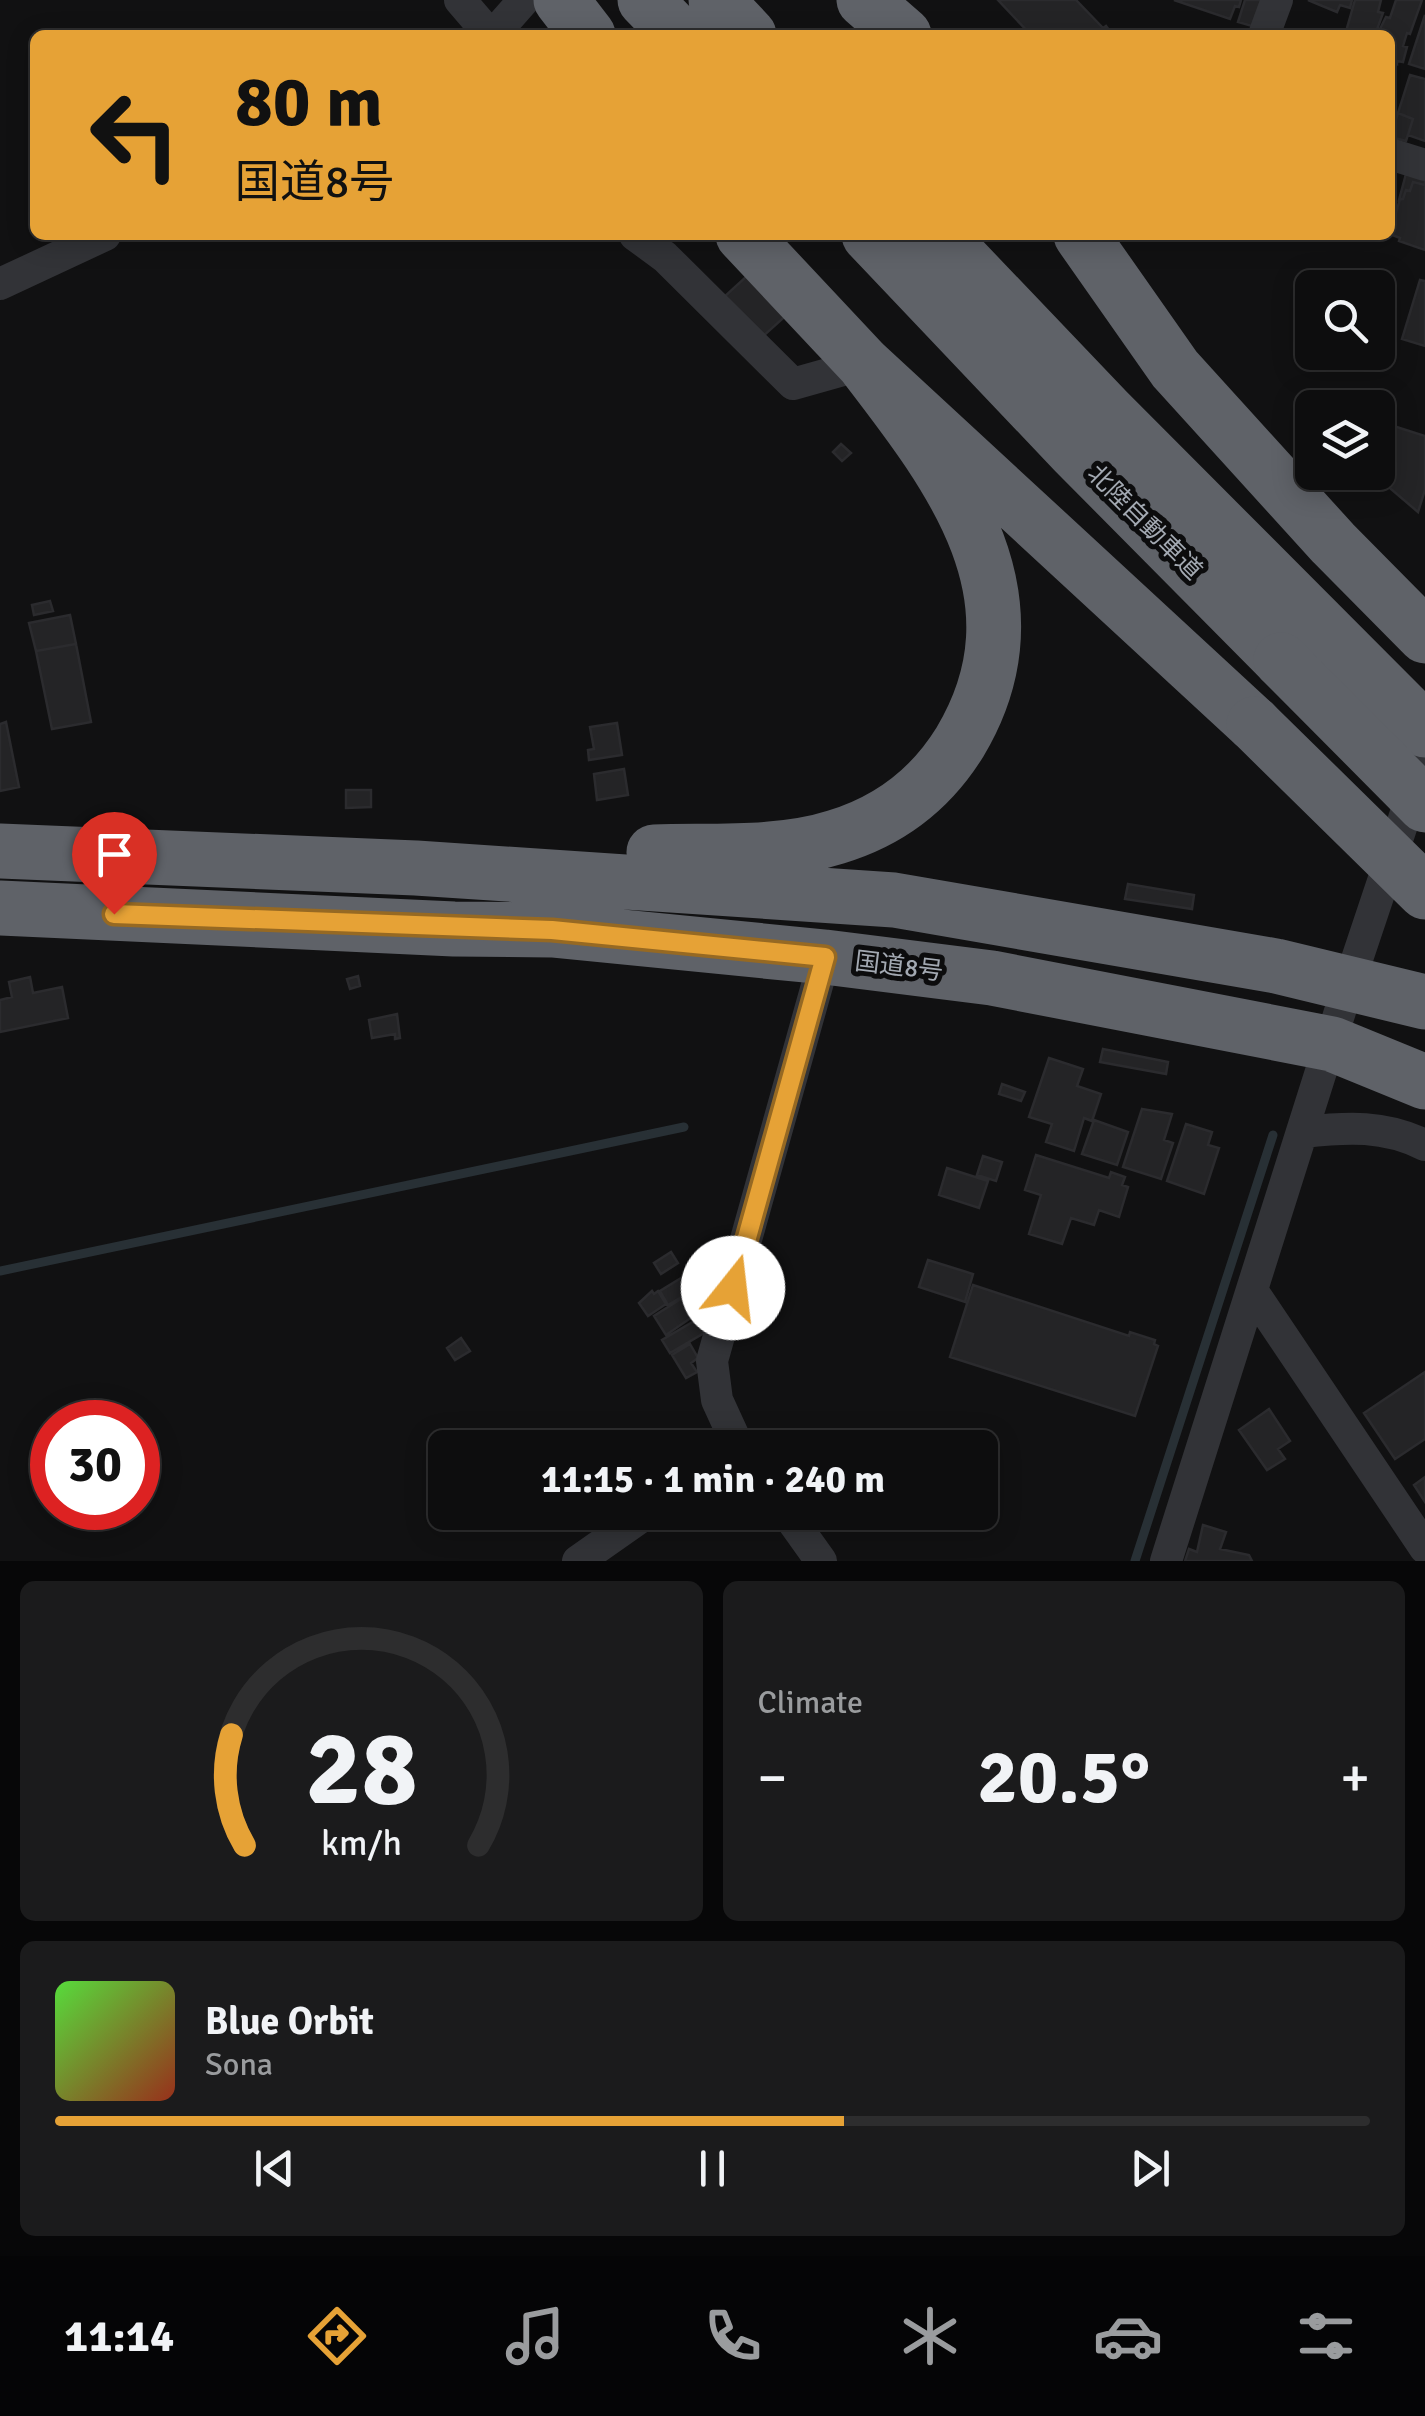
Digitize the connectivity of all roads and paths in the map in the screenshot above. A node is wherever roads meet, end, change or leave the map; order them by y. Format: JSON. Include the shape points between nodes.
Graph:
{"nodes":[{"id":1,"x":460,"y":0,"type":"edge"},
{"id":2,"x":524,"y":0,"type":"edge"},
{"id":3,"x":561,"y":0,"type":"edge"},
{"id":4,"x":645,"y":0,"type":"edge"},
{"id":5,"x":716,"y":0,"type":"edge"},
{"id":6,"x":864,"y":0,"type":"edge"},
{"id":7,"x":1277,"y":0,"type":"edge"},
{"id":8,"x":487,"y":30,"type":"edge"},
{"id":9,"x":497,"y":30,"type":"edge"},
{"id":10,"x":584,"y":30,"type":"edge"},
{"id":11,"x":673,"y":30,"type":"edge"},
{"id":12,"x":744,"y":30,"type":"edge"},
{"id":13,"x":898,"y":30,"type":"edge"},
{"id":14,"x":1266,"y":30,"type":"edge"},
{"id":15,"x":1395,"y":156,"type":"edge"},
{"id":16,"x":1425,"y":165,"type":"edge"},
{"id":17,"x":94,"y":240,"type":"edge"},
{"id":18,"x":642,"y":240,"type":"edge"},
{"id":19,"x":749,"y":240,"type":"edge"},
{"id":20,"x":873,"y":240,"type":"edge"},
{"id":21,"x":944,"y":240,"type":"edge"},
{"id":22,"x":1085,"y":240,"type":"edge"},
{"id":23,"x":0,"y":284,"type":"edge"},
{"id":24,"x":864,"y":364,"type":"junction"},
{"id":25,"x":1425,"y":636,"type":"edge"},
{"id":26,"x":1425,"y":730,"type":"edge"},
{"id":27,"x":1425,"y":756,"type":"edge"},
{"id":28,"x":1425,"y":804,"type":"edge"},
{"id":29,"x":0,"y":852,"type":"edge"},
{"id":30,"x":416,"y":868,"type":"junction"},
{"id":31,"x":1425,"y":892,"type":"edge"},
{"id":32,"x":0,"y":908,"type":"edge"},
{"id":33,"x":825,"y":957,"type":"junction"},
{"id":34,"x":1349,"y":983,"type":"junction"},
{"id":35,"x":1425,"y":1002,"type":"edge"},
{"id":36,"x":1332,"y":1044,"type":"junction"},
{"id":37,"x":1425,"y":1082,"type":"edge"},
{"id":38,"x":1304,"y":1132,"type":"junction"},
{"id":39,"x":1425,"y":1145,"type":"edge"},
{"id":40,"x":1252,"y":1292,"type":"junction"},
{"id":41,"x":731,"y":1430,"type":"edge"},
{"id":42,"x":622,"y":1530,"type":"edge"},
{"id":43,"x":799,"y":1530,"type":"edge"},
{"id":44,"x":1425,"y":1548,"type":"edge"},
{"id":45,"x":578,"y":1561,"type":"edge"},
{"id":46,"x":821,"y":1561,"type":"edge"},
{"id":47,"x":1166,"y":1561,"type":"edge"}],
"edges":[{"from":1,"to":8,"type":"street"},
{"from":2,"to":9,"type":"street"},
{"from":3,"to":10,"type":"highway"},
{"from":4,"to":11,"type":"highway"},
{"from":5,"to":12,"type":"highway"},
{"from":6,"to":13,"type":"highway"},
{"from":7,"to":14,"type":"street"},
{"from":15,"to":16,"type":"street"},
{"from":17,"to":23,"type":"street"},
{"from":18,"to":24,"type":"street","via":[[792,384]]},
{"from":19,"to":24,"type":"highway"},
{"from":20,"to":28,"type":"highway","name":"北陸自動車道","bridge":true},
{"from":21,"to":26,"type":"highway","name":"北陸自動車道"},
{"from":22,"to":25,"type":"highway","via":[[1175,368]]},
{"from":24,"to":30,"type":"highway","via":[[946,475],[986,561],[994,629],[988,671],[975,716],[949,759],[891,816],[835,838]]},
{"from":24,"to":31,"type":"highway","bridge":true,"via":[[1254,724]]},
{"from":27,"to":34,"type":"street"},
{"from":29,"to":30,"type":"highway"},
{"from":30,"to":34,"type":"highway","via":[[894,900]]},
{"from":32,"to":33,"type":"highway","name":"国道8号","via":[[552,930]]},
{"from":33,"to":36,"type":"highway","name":"国道8号","via":[[992,978]]},
{"from":33,"to":41,"type":"street","via":[[712,1361],[717,1400]]},
{"from":34,"to":35,"type":"highway"},
{"from":34,"to":36,"type":"street"},
{"from":36,"to":37,"type":"highway","name":"国道8号"},
{"from":36,"to":38,"type":"street"},
{"from":38,"to":39,"type":"street","via":[[1384,1130]]},
{"from":38,"to":40,"type":"street"},
{"from":40,"to":44,"type":"street"},
{"from":40,"to":47,"type":"street"},
{"from":42,"to":45,"type":"street"},
{"from":43,"to":46,"type":"street"}]}
